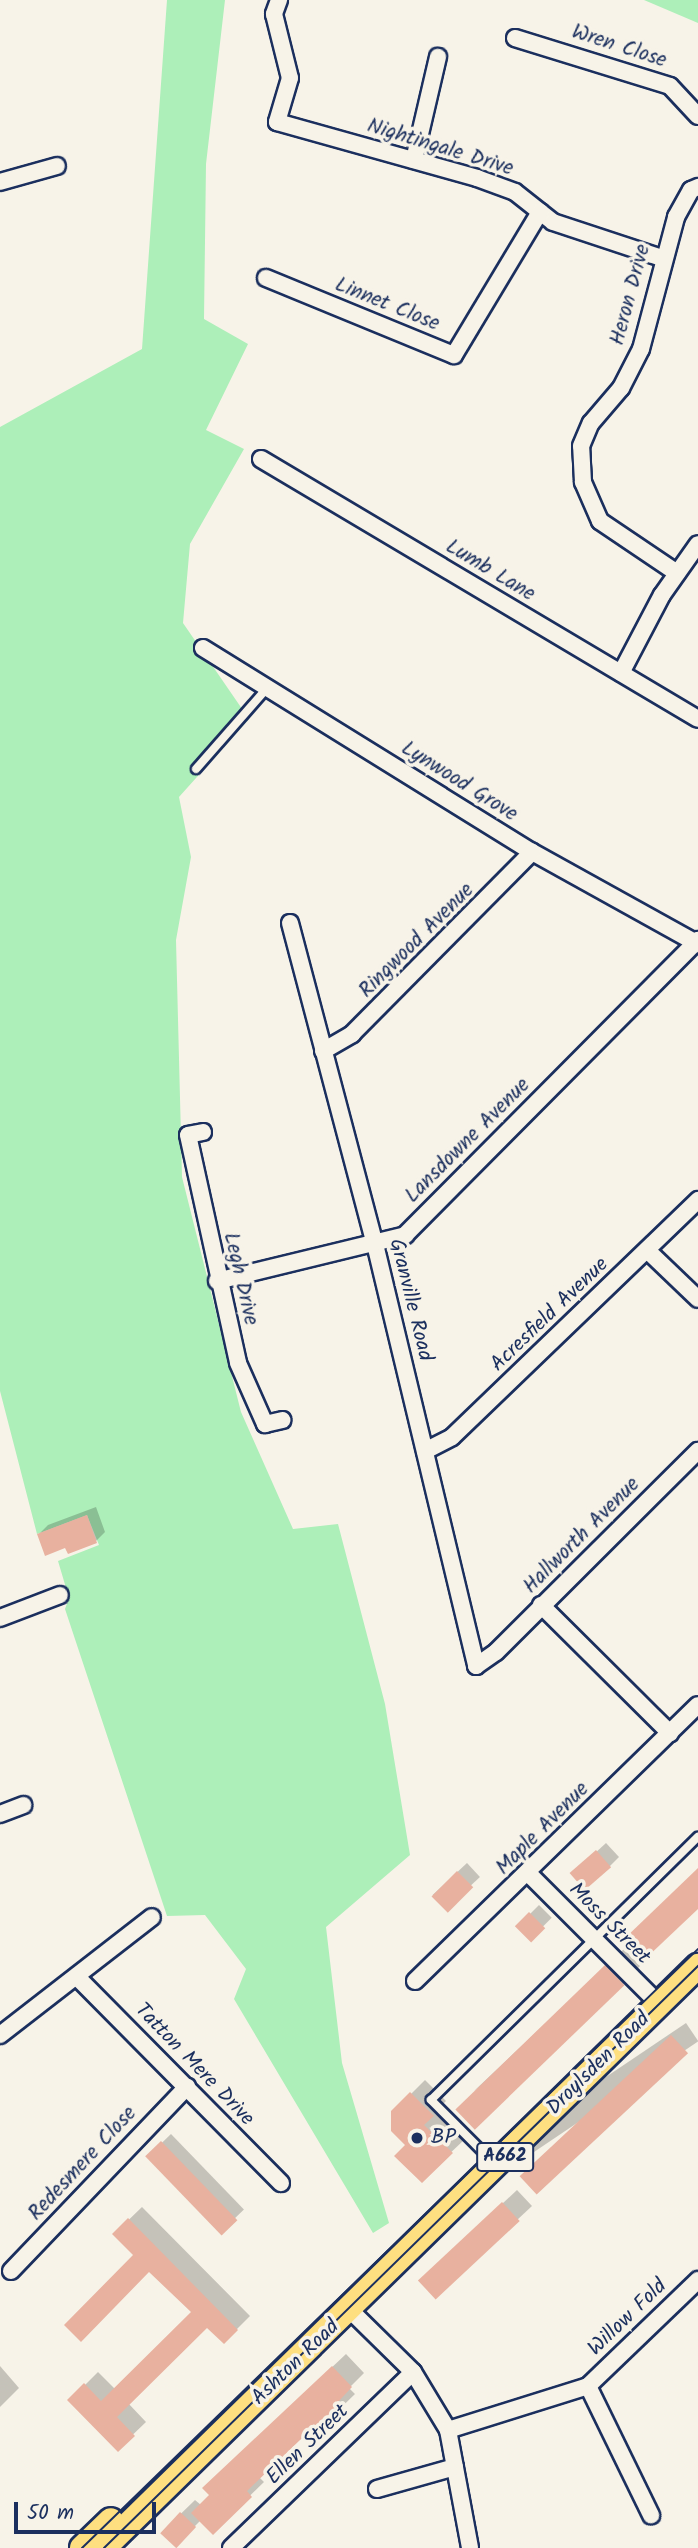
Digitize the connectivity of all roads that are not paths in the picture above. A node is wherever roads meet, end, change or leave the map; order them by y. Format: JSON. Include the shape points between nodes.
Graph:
{"nodes":[{"id":1,"x":279,"y":0,"type":"edge"},
{"id":2,"x":514,"y":38,"type":"dead end"},
{"id":3,"x":438,"y":57,"type":"dead end"},
{"id":4,"x":698,"y":116,"type":"edge"},
{"id":5,"x":414,"y":160,"type":"junction"},
{"id":6,"x":57,"y":166,"type":"dead end"},
{"id":7,"x":0,"y":182,"type":"edge"},
{"id":8,"x":698,"y":187,"type":"edge"},
{"id":9,"x":540,"y":212,"type":"junction"},
{"id":10,"x":662,"y":258,"type":"junction"},
{"id":11,"x":265,"y":278,"type":"dead end"},
{"id":12,"x":261,"y":459,"type":"dead end"},
{"id":13,"x":698,"y":544,"type":"edge"},
{"id":14,"x":677,"y":573,"type":"junction"},
{"id":15,"x":203,"y":648,"type":"dead end"},
{"id":16,"x":621,"y":673,"type":"junction"},
{"id":17,"x":268,"y":687,"type":"junction"},
{"id":18,"x":698,"y":719,"type":"edge"},
{"id":19,"x":196,"y":769,"type":"dead end"},
{"id":20,"x":532,"y":852,"type":"junction"},
{"id":21,"x":290,"y":923,"type":"dead end"},
{"id":22,"x":697,"y":942,"type":"edge"},
{"id":23,"x":323,"y":1051,"type":"junction"},
{"id":24,"x":203,"y":1132,"type":"dead end"},
{"id":25,"x":698,"y":1200,"type":"edge"},
{"id":26,"x":375,"y":1244,"type":"junction"},
{"id":27,"x":648,"y":1251,"type":"junction"},
{"id":28,"x":217,"y":1281,"type":"junction"},
{"id":29,"x":698,"y":1300,"type":"edge"},
{"id":30,"x":284,"y":1420,"type":"dead end"},
{"id":31,"x":425,"y":1451,"type":"junction"},
{"id":32,"x":698,"y":1451,"type":"edge"},
{"id":33,"x":60,"y":1595,"type":"dead end"},
{"id":34,"x":541,"y":1605,"type":"junction"},
{"id":35,"x":0,"y":1618,"type":"edge"},
{"id":36,"x":496,"y":1652,"type":"joint"},
{"id":37,"x":698,"y":1705,"type":"edge"},
{"id":38,"x":670,"y":1733,"type":"junction"},
{"id":39,"x":23,"y":1805,"type":"dead end"},
{"id":40,"x":0,"y":1814,"type":"edge"},
{"id":41,"x":698,"y":1837,"type":"edge"},
{"id":42,"x":529,"y":1874,"type":"junction"},
{"id":43,"x":152,"y":1917,"type":"dead end"},
{"id":44,"x":594,"y":1938,"type":"junction"},
{"id":45,"x":698,"y":1966,"type":"edge"},
{"id":46,"x":77,"y":1977,"type":"junction"},
{"id":47,"x":415,"y":1981,"type":"dead end"},
{"id":48,"x":659,"y":2004,"type":"junction"},
{"id":49,"x":0,"y":2035,"type":"edge"},
{"id":50,"x":187,"y":2087,"type":"junction"},
{"id":51,"x":497,"y":2166,"type":"junction"},
{"id":52,"x":281,"y":2183,"type":"dead end"},
{"id":53,"x":11,"y":2271,"type":"dead end"},
{"id":54,"x":698,"y":2280,"type":"edge"},
{"id":55,"x":351,"y":2311,"type":"junction"},
{"id":56,"x":413,"y":2372,"type":"junction"},
{"id":57,"x":588,"y":2386,"type":"junction"},
{"id":58,"x":447,"y":2430,"type":"junction"},
{"id":59,"x":454,"y":2467,"type":"junction"},
{"id":60,"x":377,"y":2489,"type":"dead end"},
{"id":61,"x":651,"y":2515,"type":"dead end"},
{"id":62,"x":82,"y":2548,"type":"edge"},
{"id":63,"x":104,"y":2548,"type":"edge"},
{"id":64,"x":231,"y":2548,"type":"edge"},
{"id":65,"x":470,"y":2548,"type":"edge"}],
"edges":[{"from":1,"to":5,"type":"street","name":"Nightingale Drive","via":[[274,14],[290,78],[277,122]]},
{"from":2,"to":4,"type":"street","name":"Wren Close","via":[[670,86]]},
{"from":3,"to":5,"type":"street"},
{"from":5,"to":9,"type":"street","name":"Nightingale Drive","via":[[515,192]]},
{"from":6,"to":7,"type":"street"},
{"from":8,"to":10,"type":"street","name":"Heron Drive","via":[[691,190],[676,217]]},
{"from":9,"to":10,"type":"street","name":"Nightingale Drive","via":[[588,236]]},
{"from":9,"to":11,"type":"street","name":"Linnet Close","via":[[454,355]]},
{"from":10,"to":14,"type":"street","name":"Heron Drive","via":[[641,349],[621,388],[590,423],[581,446],[583,482],[600,521]]},
{"from":12,"to":16,"type":"street","name":"Lumb Lane"},
{"from":13,"to":14,"type":"street"},
{"from":14,"to":16,"type":"street"},
{"from":15,"to":17,"type":"street","name":"Lynwood Grove"},
{"from":16,"to":18,"type":"street","name":"Lumb Lane"},
{"from":17,"to":19,"type":"lane"},
{"from":17,"to":20,"type":"street","name":"Lynwood Grove"},
{"from":20,"to":22,"type":"street","name":"Lynwood Grove"},
{"from":20,"to":23,"type":"street","name":"Ringwood Avenue","via":[[352,1034]]},
{"from":21,"to":23,"type":"street","name":"Granville Road"},
{"from":22,"to":26,"type":"street","name":"Lansdowne Avenue","via":[[404,1235]]},
{"from":23,"to":26,"type":"street","name":"Granville Road"},
{"from":24,"to":28,"type":"street","name":"Legh Drive","via":[[188,1135]]},
{"from":25,"to":27,"type":"street","name":"Acresfield Avenue"},
{"from":26,"to":28,"type":"street","name":"Lansdowne Avenue"},
{"from":26,"to":31,"type":"street","name":"Granville Road"},
{"from":27,"to":29,"type":"street"},
{"from":27,"to":31,"type":"street","name":"Acresfield Avenue","via":[[452,1437]]},
{"from":28,"to":30,"type":"street","name":"Legh Drive","via":[[238,1363],[265,1424]]},
{"from":31,"to":36,"type":"street","name":"Granville Road","via":[[476,1666]]},
{"from":32,"to":34,"type":"street","name":"Hallworth Avenue"},
{"from":33,"to":35,"type":"street"},
{"from":34,"to":36,"type":"street","name":"Hallworth Avenue"},
{"from":34,"to":38,"type":"street"},
{"from":37,"to":38,"type":"street","name":"Maple Avenue"},
{"from":38,"to":42,"type":"street","name":"Maple Avenue"},
{"from":39,"to":40,"type":"street"},
{"from":41,"to":44,"type":"lane"},
{"from":42,"to":44,"type":"street","name":"Moss Street"},
{"from":42,"to":47,"type":"street","name":"Maple Avenue"},
{"from":43,"to":46,"type":"street"},
{"from":44,"to":48,"type":"street","name":"Moss Street"},
{"from":44,"to":51,"type":"lane","via":[[431,2100]]},
{"from":45,"to":48,"type":"main road","name":"Droylsden Road","number":"A662"},
{"from":46,"to":49,"type":"street"},
{"from":46,"to":50,"type":"street","name":"Tatton Mere Drive"},
{"from":48,"to":51,"type":"main road","name":"Droylsden Road","number":"A662"},
{"from":50,"to":52,"type":"street","name":"Tatton Mere Drive"},
{"from":50,"to":53,"type":"street","name":"Redesmere Close"},
{"from":51,"to":55,"type":"main road","name":"Droylsden Road","number":"A662"},
{"from":54,"to":57,"type":"street","name":"Willow Fold"},
{"from":55,"to":56,"type":"street"},
{"from":55,"to":62,"type":"main road","name":"Ashton Road","number":"A662","via":[[274,2361]]},
{"from":55,"to":63,"type":"main road","name":"Ashton Road","number":"A662"},
{"from":56,"to":58,"type":"street"},
{"from":56,"to":64,"type":"street","name":"Ellen Street"},
{"from":57,"to":58,"type":"street","name":"Willow Fold"},
{"from":57,"to":61,"type":"street","name":"Willow Fold"},
{"from":58,"to":59,"type":"street"},
{"from":59,"to":60,"type":"street"},
{"from":59,"to":65,"type":"street"}]}
